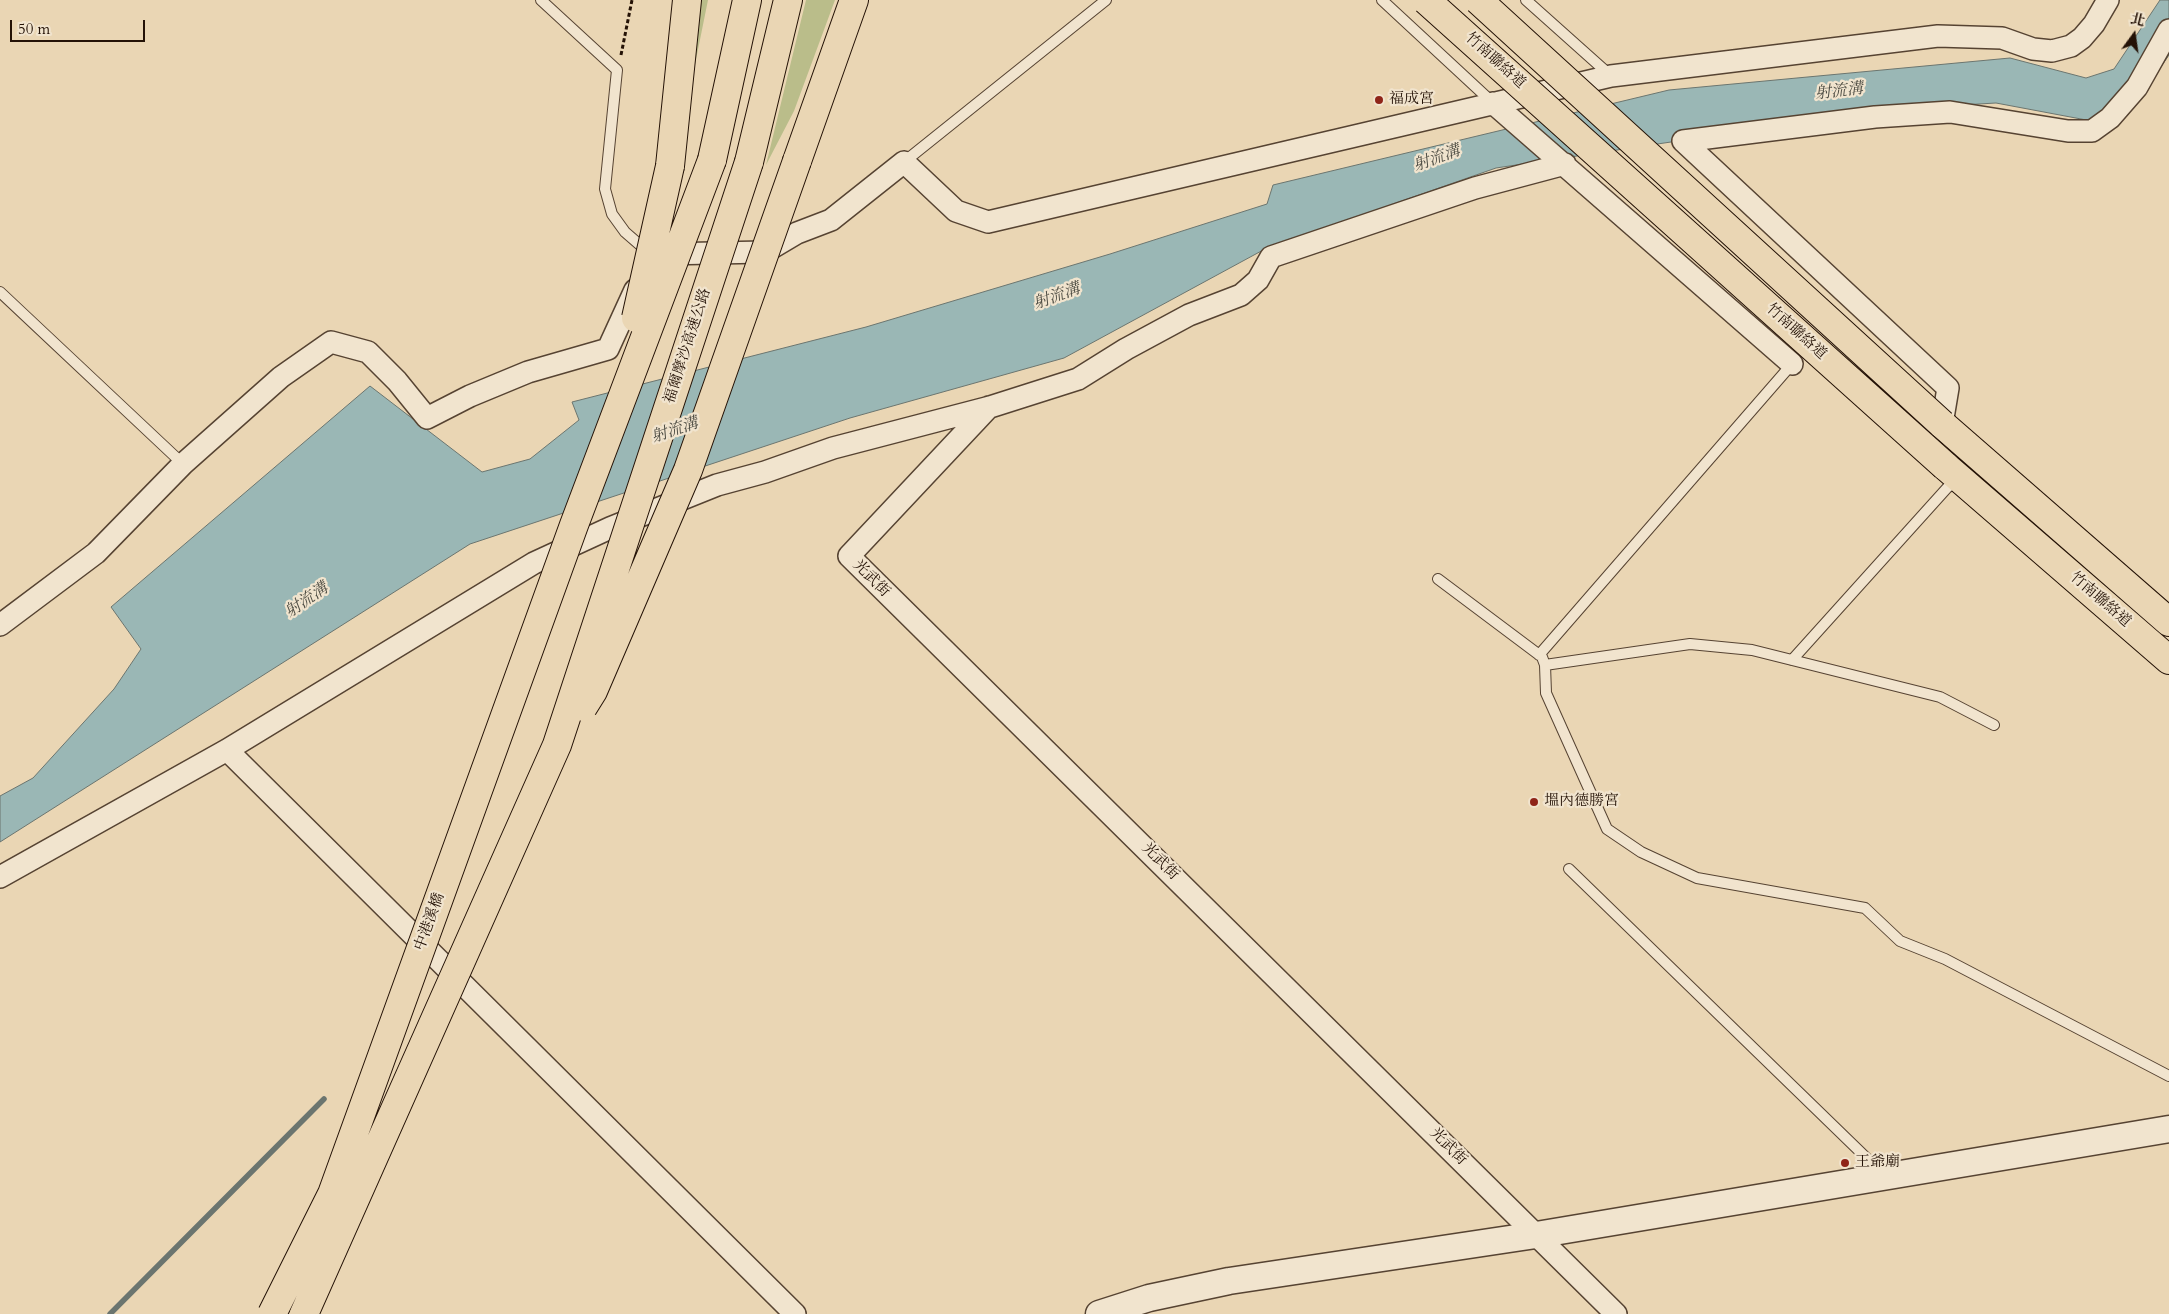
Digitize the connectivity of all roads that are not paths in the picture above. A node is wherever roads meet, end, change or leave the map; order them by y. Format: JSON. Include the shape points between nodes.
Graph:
{"nodes":[{"id":1,"x":541,"y":0,"type":"edge"},
{"id":2,"x":687,"y":0,"type":"edge"},
{"id":3,"x":747,"y":0,"type":"edge"},
{"id":4,"x":788,"y":0,"type":"edge"},
{"id":5,"x":854,"y":0,"type":"edge"},
{"id":6,"x":1106,"y":0,"type":"edge"},
{"id":7,"x":1382,"y":0,"type":"edge"},
{"id":8,"x":1426,"y":0,"type":"edge"},
{"id":9,"x":1478,"y":0,"type":"edge"},
{"id":10,"x":1526,"y":0,"type":"edge"},
{"id":11,"x":2108,"y":0,"type":"edge"},
{"id":12,"x":2169,"y":30,"type":"edge"},
{"id":13,"x":1611,"y":76,"type":"junction"},
{"id":14,"x":1493,"y":103,"type":"junction"},
{"id":15,"x":904,"y":162,"type":"junction"},
{"id":16,"x":1565,"y":164,"type":"junction"},
{"id":17,"x":650,"y":254,"type":"junction"},
{"id":18,"x":0,"y":292,"type":"edge"},
{"id":19,"x":1792,"y":364,"type":"joint"},
{"id":20,"x":990,"y":407,"type":"junction"},
{"id":21,"x":1942,"y":424,"type":"junction"},
{"id":22,"x":182,"y":464,"type":"junction"},
{"id":23,"x":1952,"y":472,"type":"junction"},
{"id":24,"x":2054,"y":522,"type":"junction"},
{"id":25,"x":574,"y":525,"type":"junction"},
{"id":26,"x":2035,"y":544,"type":"junction"},
{"id":27,"x":1438,"y":579,"type":"dead end"},
{"id":28,"x":2169,"y":622,"type":"edge"},
{"id":29,"x":0,"y":625,"type":"edge"},
{"id":30,"x":1539,"y":655,"type":"junction"},
{"id":31,"x":1792,"y":660,"type":"junction"},
{"id":32,"x":2169,"y":660,"type":"edge"},
{"id":33,"x":1545,"y":665,"type":"junction"},
{"id":34,"x":1994,"y":725,"type":"dead end"},
{"id":35,"x":557,"y":745,"type":"junction"},
{"id":36,"x":228,"y":750,"type":"junction"},
{"id":37,"x":1569,"y":869,"type":"dead end"},
{"id":38,"x":0,"y":878,"type":"edge"},
{"id":39,"x":2169,"y":1076,"type":"edge"},
{"id":40,"x":2169,"y":1129,"type":"edge"},
{"id":41,"x":1885,"y":1177,"type":"junction"},
{"id":42,"x":1536,"y":1235,"type":"junction"},
{"id":43,"x":272,"y":1314,"type":"edge"},
{"id":44,"x":304,"y":1314,"type":"edge"},
{"id":45,"x":795,"y":1314,"type":"edge"},
{"id":46,"x":1099,"y":1314,"type":"edge"},
{"id":47,"x":1616,"y":1314,"type":"edge"}],
"edges":[{"from":1,"to":17,"type":"lane","via":[[617,70],[605,189],[612,214],[625,232]]},
{"from":2,"to":25,"type":"main road","bridge":true,"via":[[670,166],[646,280]]},
{"from":3,"to":25,"type":"main road","bridge":true,"via":[[712,160]]},
{"from":4,"to":35,"type":"main road","name":"福爾摩沙高速公路","bridge":true,"via":[[749,162]]},
{"from":5,"to":35,"type":"main road","bridge":true,"via":[[688,470],[593,691]]},
{"from":6,"to":15,"type":"lane"},
{"from":7,"to":14,"type":"lane"},
{"from":8,"to":23,"type":"main road","name":"竹南聯絡道","bridge":true},
{"from":9,"to":21,"type":"main road","name":"竹南聯絡道","bridge":true},
{"from":10,"to":13,"type":"lane"},
{"from":11,"to":13,"type":"street","via":[[2082,38],[2071,46],[2052,51],[2033,49],[2002,38],[1938,36]]},
{"from":12,"to":21,"type":"street","via":[[2137,87],[2110,118],[2092,131],[2068,131],[1950,112],[1875,117],[1683,141],[1948,388]]},
{"from":13,"to":14,"type":"street"},
{"from":14,"to":15,"type":"street","via":[[988,222],[956,211]]},
{"from":14,"to":16,"type":"street"},
{"from":15,"to":17,"type":"street","via":[[831,220],[797,233],[764,252]]},
{"from":16,"to":19,"type":"street"},
{"from":16,"to":20,"type":"street","via":[[1475,188],[1271,257],[1258,280],[1240,295],[1190,314],[1078,379]]},
{"from":17,"to":22,"type":"street","via":[[608,349],[528,372],[427,418],[368,352],[330,342],[281,377]]},
{"from":18,"to":22,"type":"lane"},
{"from":19,"to":30,"type":"lane"},
{"from":20,"to":36,"type":"street","via":[[833,448],[717,485],[610,528],[534,563]]},
{"from":20,"to":42,"type":"street","name":"光武街","via":[[849,556]]},
{"from":21,"to":24,"type":"main road","name":"竹南聯絡道"},
{"from":22,"to":29,"type":"street","via":[[96,553]]},
{"from":23,"to":26,"type":"main road","name":"竹南聯絡道"},
{"from":23,"to":31,"type":"lane","via":[[1946,488]]},
{"from":24,"to":26,"type":"main road"},
{"from":24,"to":28,"type":"main road","name":"竹南聯絡道"},
{"from":25,"to":43,"type":"main road","name":"中港溪橋","bridge":true,"via":[[332,1194]]},
{"from":26,"to":32,"type":"main road","name":"竹南聯絡道"},
{"from":27,"to":30,"type":"lane"},
{"from":30,"to":33,"type":"lane"},
{"from":31,"to":33,"type":"lane","via":[[1752,650],[1690,644]]},
{"from":31,"to":34,"type":"lane","via":[[1940,696]]},
{"from":33,"to":39,"type":"lane","via":[[1546,693],[1607,829],[1641,852],[1697,878],[1865,908],[1900,941],[1945,960]]},
{"from":35,"to":44,"type":"main road","bridge":true},
{"from":36,"to":38,"type":"street"},
{"from":36,"to":45,"type":"street"},
{"from":37,"to":41,"type":"lane"},
{"from":40,"to":41,"type":"street"},
{"from":41,"to":42,"type":"street"},
{"from":42,"to":46,"type":"street","via":[[1229,1281],[1149,1298]]},
{"from":42,"to":47,"type":"street","name":"光武街"}]}
